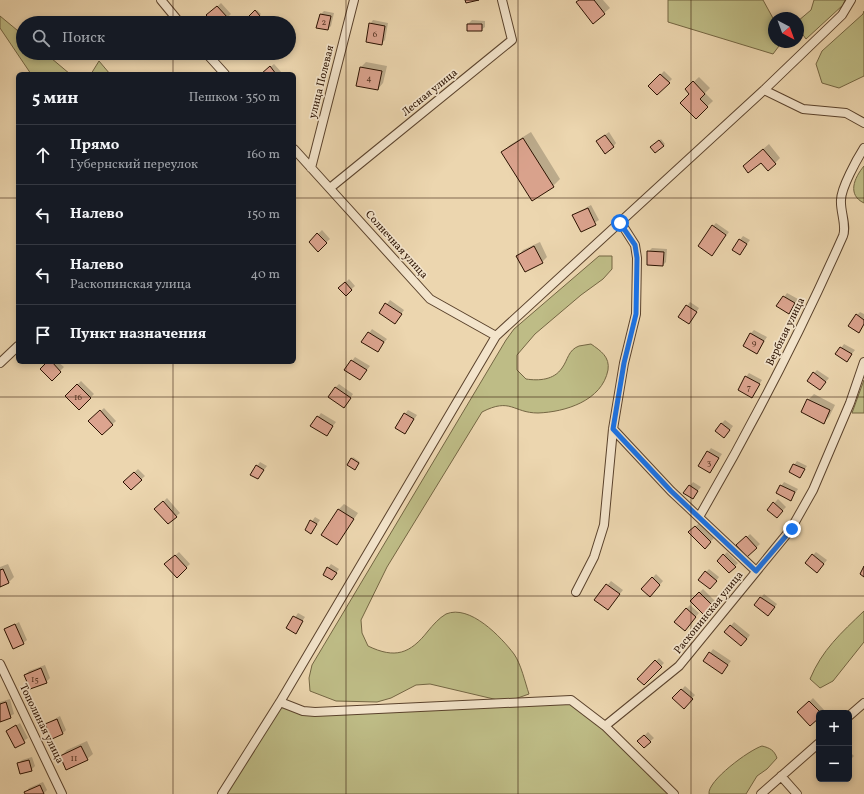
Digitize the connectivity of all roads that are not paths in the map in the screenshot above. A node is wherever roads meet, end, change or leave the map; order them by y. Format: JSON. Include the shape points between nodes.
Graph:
{"nodes":[{"id":1,"x":161,"y":0,"type":"edge"},
{"id":2,"x":354,"y":0,"type":"edge"},
{"id":3,"x":502,"y":0,"type":"edge"},
{"id":4,"x":851,"y":0,"type":"edge"},
{"id":5,"x":174,"y":16,"type":"edge"},
{"id":6,"x":212,"y":60,"type":"edge"},
{"id":7,"x":223,"y":72,"type":"edge"},
{"id":8,"x":764,"y":90,"type":"junction"},
{"id":9,"x":864,"y":123,"type":"edge"},
{"id":10,"x":864,"y":148,"type":"edge"},
{"id":11,"x":296,"y":152,"type":"edge"},
{"id":12,"x":311,"y":168,"type":"junction"},
{"id":13,"x":330,"y":188,"type":"junction"},
{"id":14,"x":620,"y":223,"type":"junction"},
{"id":15,"x":496,"y":336,"type":"junction"},
{"id":16,"x":16,"y":348,"type":"edge"},
{"id":17,"x":864,"y":362,"type":"edge"},
{"id":18,"x":0,"y":363,"type":"edge"},
{"id":19,"x":613,"y":429,"type":"junction"},
{"id":20,"x":699,"y":517,"type":"junction"},
{"id":21,"x":756,"y":571,"type":"junction"},
{"id":22,"x":576,"y":592,"type":"dead end"},
{"id":23,"x":0,"y":664,"type":"edge"},
{"id":24,"x":280,"y":702,"type":"junction"},
{"id":25,"x":864,"y":703,"type":"edge"},
{"id":26,"x":852,"y":713,"type":"edge"},
{"id":27,"x":605,"y":726,"type":"junction"},
{"id":28,"x":816,"y":746,"type":"edge"},
{"id":29,"x":781,"y":776,"type":"junction"},
{"id":30,"x":62,"y":794,"type":"edge"},
{"id":31,"x":222,"y":794,"type":"edge"},
{"id":32,"x":674,"y":794,"type":"edge"},
{"id":33,"x":761,"y":794,"type":"edge"},
{"id":34,"x":797,"y":794,"type":"edge"}],
"edges":[{"from":1,"to":5,"type":"street"},
{"from":2,"to":12,"type":"street","name":"улица Полевая"},
{"from":3,"to":13,"type":"street","name":"Лесная улица","via":[[512,40]]},
{"from":4,"to":8,"type":"street","via":[[842,15]]},
{"from":6,"to":7,"type":"street"},
{"from":8,"to":9,"type":"street","via":[[803,109],[846,113]]},
{"from":8,"to":14,"type":"street"},
{"from":10,"to":20,"type":"street","name":"Вербная улица","via":[[856,160],[841,199],[844,234],[807,317]]},
{"from":11,"to":12,"type":"street","name":"Солнечная улица"},
{"from":12,"to":13,"type":"street","name":"Солнечная улица"},
{"from":13,"to":15,"type":"street","name":"Солнечная улица","via":[[430,299]]},
{"from":14,"to":15,"type":"street"},
{"from":14,"to":19,"type":"street","via":[[635,245],[636,314],[624,363]]},
{"from":15,"to":24,"type":"street"},
{"from":16,"to":18,"type":"street"},
{"from":17,"to":21,"type":"street","name":"Раскопинская улица","via":[[850,403],[813,490],[792,529]]},
{"from":19,"to":20,"type":"street"},
{"from":19,"to":22,"type":"street","via":[[604,525],[594,557]]},
{"from":20,"to":21,"type":"street"},
{"from":21,"to":27,"type":"street","name":"Раскопинская улица","via":[[679,666]]},
{"from":23,"to":30,"type":"street","name":"Тополиная улица"},
{"from":24,"to":27,"type":"street","via":[[315,712],[572,700]]},
{"from":24,"to":31,"type":"street"},
{"from":25,"to":26,"type":"street"},
{"from":27,"to":32,"type":"street"},
{"from":28,"to":29,"type":"street"},
{"from":29,"to":33,"type":"street"},
{"from":29,"to":34,"type":"street"}]}
